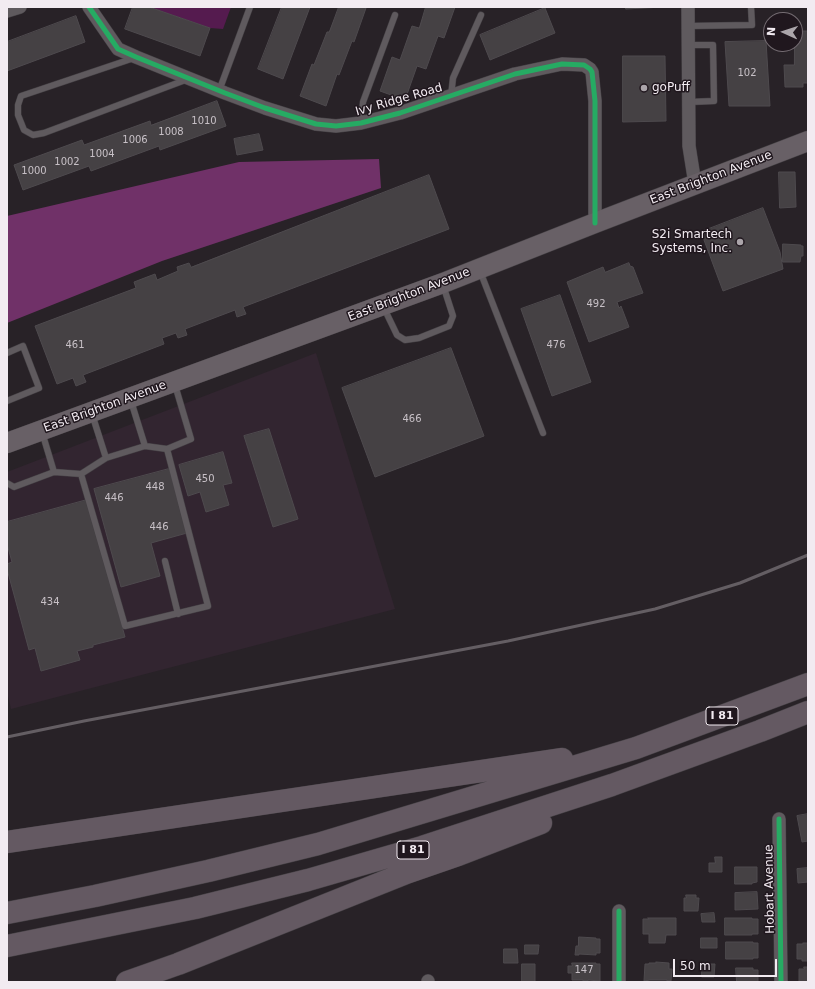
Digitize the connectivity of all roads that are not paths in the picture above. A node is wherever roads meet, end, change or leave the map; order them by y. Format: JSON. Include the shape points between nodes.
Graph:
{"nodes":[{"id":1,"x":20,"y":7,"type":"edge"},
{"id":2,"x":89,"y":7,"type":"edge"},
{"id":3,"x":250,"y":7,"type":"edge"},
{"id":4,"x":688,"y":7,"type":"edge"},
{"id":5,"x":751,"y":7,"type":"edge"},
{"id":6,"x":7,"y":11,"type":"edge"},
{"id":7,"x":395,"y":15,"type":"dead end"},
{"id":8,"x":481,"y":15,"type":"dead end"},
{"id":9,"x":688,"y":26,"type":"junction"},
{"id":10,"x":688,"y":45,"type":"junction"},
{"id":11,"x":136,"y":57,"type":"junction"},
{"id":12,"x":189,"y":79,"type":"junction"},
{"id":13,"x":219,"y":91,"type":"junction"},
{"id":14,"x":451,"y":96,"type":"junction"},
{"id":15,"x":689,"y":102,"type":"junction"},
{"id":16,"x":361,"y":123,"type":"junction"},
{"id":17,"x":808,"y":141,"type":"edge"},
{"id":18,"x":694,"y":184,"type":"junction"},
{"id":19,"x":595,"y":223,"type":"junction"},
{"id":20,"x":479,"y":268,"type":"junction"},
{"id":21,"x":443,"y":283,"type":"junction"},
{"id":22,"x":382,"y":305,"type":"junction"},
{"id":23,"x":7,"y":353,"type":"edge"},
{"id":24,"x":174,"y":382,"type":"junction"},
{"id":25,"x":130,"y":398,"type":"junction"},
{"id":26,"x":7,"y":401,"type":"edge"},
{"id":27,"x":92,"y":412,"type":"junction"},
{"id":28,"x":42,"y":430,"type":"junction"},
{"id":29,"x":543,"y":433,"type":"dead end"},
{"id":30,"x":7,"y":443,"type":"edge"},
{"id":31,"x":145,"y":446,"type":"junction"},
{"id":32,"x":167,"y":449,"type":"junction"},
{"id":33,"x":106,"y":458,"type":"junction"},
{"id":34,"x":54,"y":472,"type":"junction"},
{"id":35,"x":81,"y":474,"type":"junction"},
{"id":36,"x":7,"y":483,"type":"edge"},
{"id":37,"x":165,"y":561,"type":"dead end"},
{"id":38,"x":178,"y":614,"type":"junction"},
{"id":39,"x":808,"y":684,"type":"edge"},
{"id":40,"x":808,"y":712,"type":"edge"},
{"id":41,"x":636,"y":748,"type":"junction"},
{"id":42,"x":612,"y":785,"type":"junction"},
{"id":43,"x":779,"y":819,"type":"dead end"},
{"id":44,"x":7,"y":842,"type":"edge"},
{"id":45,"x":619,"y":911,"type":"dead end"},
{"id":46,"x":7,"y":914,"type":"edge"},
{"id":47,"x":7,"y":946,"type":"edge"},
{"id":48,"x":127,"y":982,"type":"edge"},
{"id":49,"x":619,"y":982,"type":"edge"},
{"id":50,"x":781,"y":982,"type":"edge"}],
"edges":[{"from":1,"to":6,"type":"street"},
{"from":2,"to":11,"type":"street","name":"Ivy Ridge Road","via":[[118,48]]},
{"from":3,"to":13,"type":"lane"},
{"from":4,"to":9,"type":"street"},
{"from":5,"to":9,"type":"lane","via":[[752,25]]},
{"from":7,"to":16,"type":"lane","via":[[363,102]]},
{"from":8,"to":14,"type":"lane","via":[[453,78]]},
{"from":9,"to":10,"type":"street"},
{"from":10,"to":15,"type":"street"},
{"from":10,"to":15,"type":"lane","via":[[713,45],[714,101]]},
{"from":11,"to":12,"type":"street","name":"Ivy Ridge Road"},
{"from":11,"to":12,"type":"lane","via":[[20,96],[18,115],[24,130],[33,135],[44,133]]},
{"from":12,"to":13,"type":"street","name":"Ivy Ridge Road"},
{"from":13,"to":16,"type":"street","name":"Ivy Ridge Road","via":[[316,124],[336,126]]},
{"from":14,"to":16,"type":"street","name":"Ivy Ridge Road"},
{"from":14,"to":19,"type":"street","name":"Ivy Ridge Road","via":[[515,74],[562,64],[584,65],[590,69],[595,101]]},
{"from":15,"to":18,"type":"street","via":[[689,146]]},
{"from":17,"to":18,"type":"main road","name":"East Brighton Avenue"},
{"from":18,"to":19,"type":"main road","name":"East Brighton Avenue"},
{"from":19,"to":20,"type":"main road","name":"East Brighton Avenue"},
{"from":20,"to":21,"type":"main road","name":"East Brighton Avenue"},
{"from":20,"to":29,"type":"lane"},
{"from":21,"to":22,"type":"main road","name":"East Brighton Avenue"},
{"from":21,"to":22,"type":"lane","via":[[452,316],[449,326],[419,338],[405,340],[397,335]]},
{"from":22,"to":24,"type":"main road","name":"East Brighton Avenue"},
{"from":23,"to":26,"type":"lane","via":[[23,346],[39,388]]},
{"from":24,"to":25,"type":"main road","name":"East Brighton Avenue"},
{"from":24,"to":32,"type":"lane","via":[[191,439]]},
{"from":25,"to":27,"type":"main road","name":"East Brighton Avenue"},
{"from":25,"to":31,"type":"lane"},
{"from":27,"to":28,"type":"main road","name":"East Brighton Avenue"},
{"from":27,"to":33,"type":"lane"},
{"from":28,"to":30,"type":"main road","name":"East Brighton Avenue"},
{"from":28,"to":34,"type":"lane"},
{"from":31,"to":32,"type":"lane"},
{"from":31,"to":33,"type":"lane"},
{"from":32,"to":38,"type":"lane","via":[[208,606]]},
{"from":33,"to":35,"type":"lane"},
{"from":34,"to":35,"type":"lane"},
{"from":34,"to":36,"type":"lane","via":[[14,487]]},
{"from":35,"to":38,"type":"lane","via":[[125,626]]},
{"from":37,"to":38,"type":"lane"},
{"from":39,"to":41,"type":"highway","number":"I 81"},
{"from":40,"to":42,"type":"highway","number":"I 81"},
{"from":41,"to":44,"type":"highway"},
{"from":41,"to":46,"type":"highway","number":"I 81","via":[[318,844],[208,871]]},
{"from":42,"to":47,"type":"highway","number":"I 81","via":[[422,847],[308,880],[194,908]]},
{"from":42,"to":48,"type":"highway","via":[[542,822]]},
{"from":43,"to":50,"type":"street","name":"Hobart Avenue"},
{"from":45,"to":49,"type":"street"}]}
